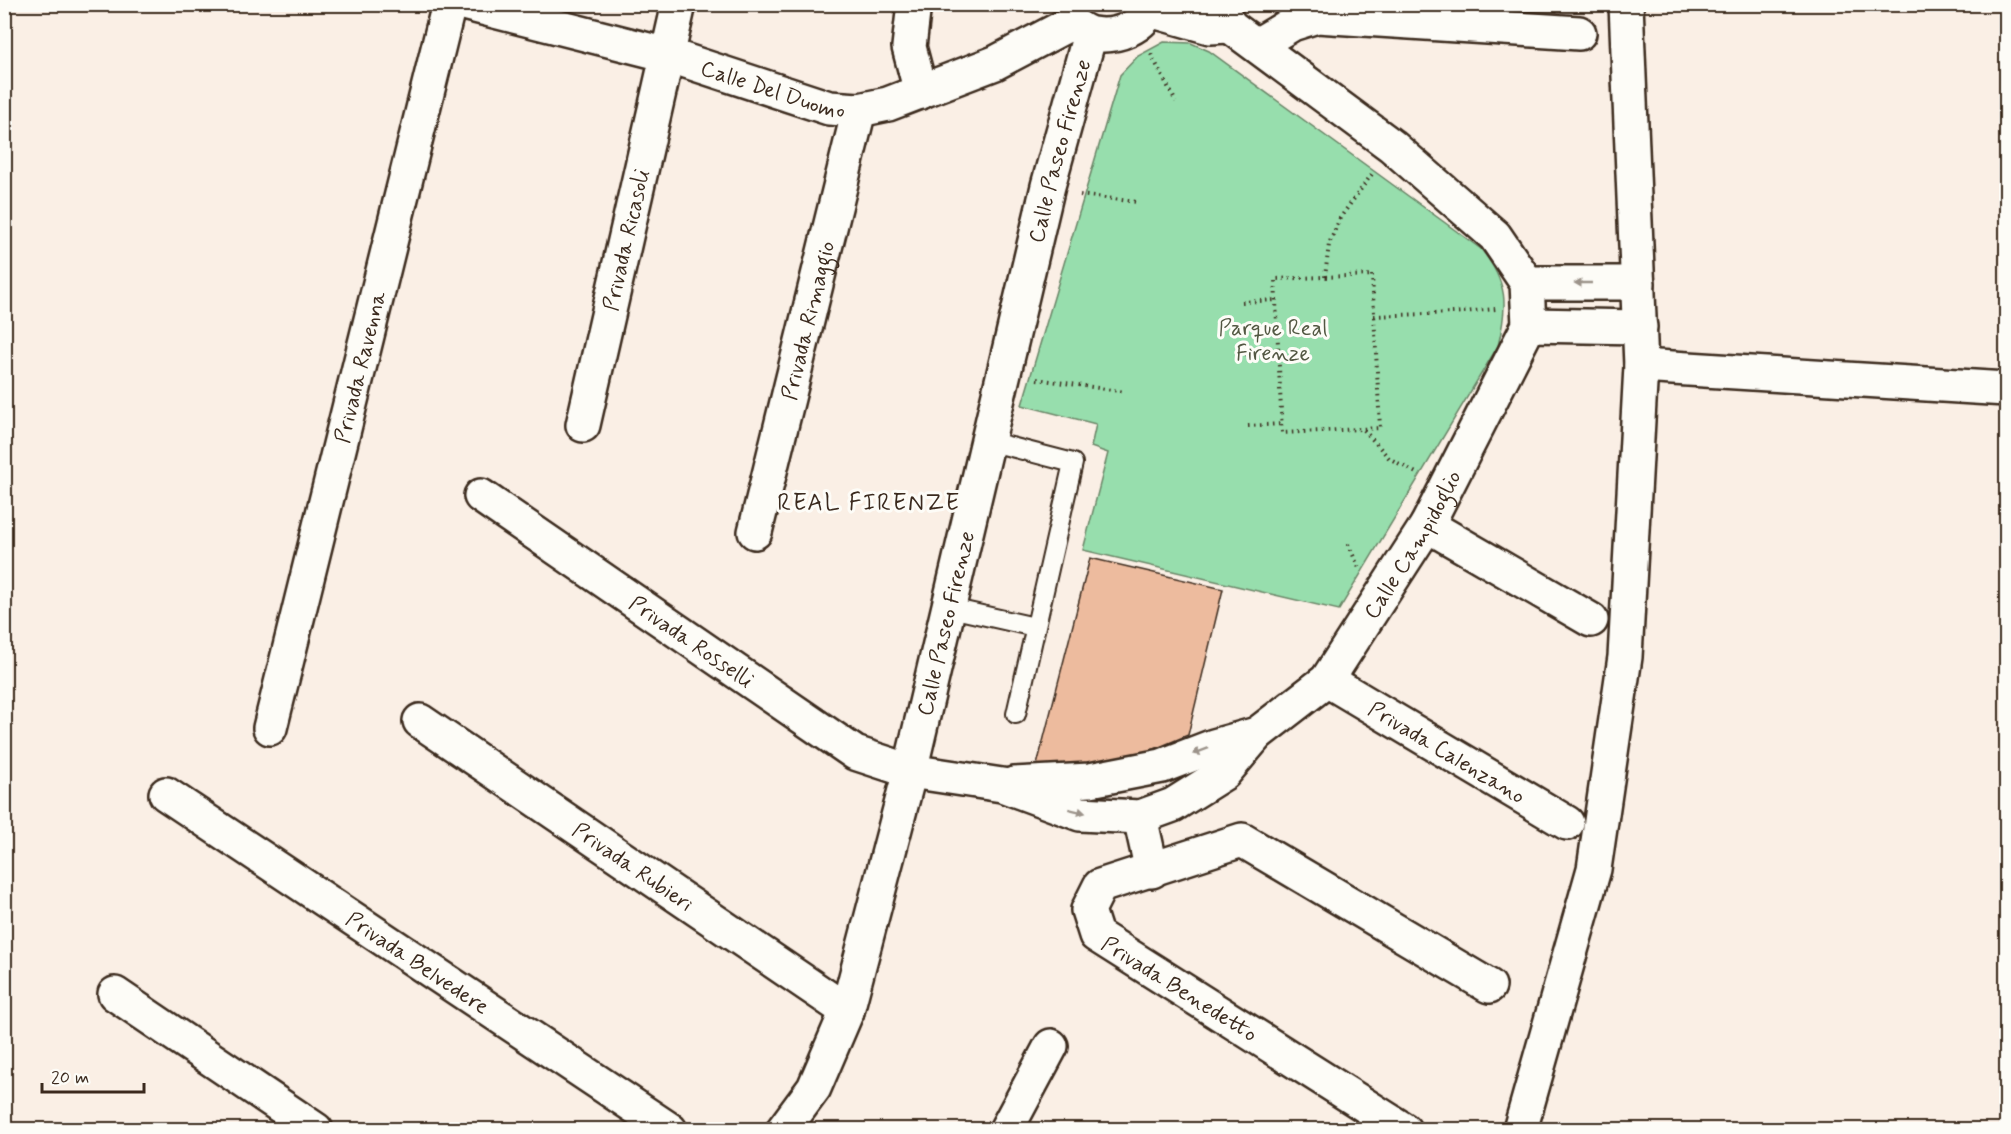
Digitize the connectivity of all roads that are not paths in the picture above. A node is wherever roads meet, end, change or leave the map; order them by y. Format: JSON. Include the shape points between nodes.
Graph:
{"nodes":[{"id":1,"x":449,"y":4,"type":"edge"},
{"id":2,"x":467,"y":4,"type":"edge"},
{"id":3,"x":679,"y":4,"type":"edge"},
{"id":4,"x":914,"y":4,"type":"edge"},
{"id":5,"x":1626,"y":4,"type":"edge"},
{"id":6,"x":1146,"y":14,"type":"edge"},
{"id":7,"x":1224,"y":16,"type":"edge"},
{"id":8,"x":1073,"y":20,"type":"edge"},
{"id":9,"x":1579,"y":33,"type":"dead end"},
{"id":10,"x":1257,"y":45,"type":"junction"},
{"id":11,"x":668,"y":55,"type":"junction"},
{"id":12,"x":921,"y":92,"type":"junction"},
{"id":13,"x":859,"y":110,"type":"junction"},
{"id":14,"x":1638,"y":283,"type":"junction"},
{"id":15,"x":1528,"y":305,"type":"junction"},
{"id":16,"x":1640,"y":327,"type":"junction"},
{"id":17,"x":1641,"y":366,"type":"junction"},
{"id":18,"x":2007,"y":389,"type":"edge"},
{"id":19,"x":584,"y":425,"type":"dead end"},
{"id":20,"x":988,"y":441,"type":"junction"},
{"id":21,"x":482,"y":496,"type":"dead end"},
{"id":22,"x":1427,"y":525,"type":"junction"},
{"id":23,"x":755,"y":532,"type":"dead end"},
{"id":24,"x":946,"y":607,"type":"junction"},
{"id":25,"x":1591,"y":620,"type":"dead end"},
{"id":26,"x":1035,"y":627,"type":"junction"},
{"id":27,"x":1327,"y":680,"type":"junction"},
{"id":28,"x":1016,"y":714,"type":"dead end"},
{"id":29,"x":420,"y":721,"type":"dead end"},
{"id":30,"x":270,"y":728,"type":"dead end"},
{"id":31,"x":1257,"y":734,"type":"junction"},
{"id":32,"x":1162,"y":766,"type":"junction"},
{"id":33,"x":910,"y":771,"type":"junction"},
{"id":34,"x":1002,"y":785,"type":"junction"},
{"id":35,"x":166,"y":794,"type":"dead end"},
{"id":36,"x":1173,"y":805,"type":"junction"},
{"id":37,"x":1140,"y":817,"type":"junction"},
{"id":38,"x":1567,"y":823,"type":"dead end"},
{"id":39,"x":1152,"y":871,"type":"junction"},
{"id":40,"x":1489,"y":986,"type":"dead end"},
{"id":41,"x":115,"y":994,"type":"dead end"},
{"id":42,"x":847,"y":1011,"type":"junction"},
{"id":43,"x":1051,"y":1046,"type":"dead end"},
{"id":44,"x":814,"y":1088,"type":"junction"},
{"id":45,"x":316,"y":1130,"type":"edge"},
{"id":46,"x":670,"y":1130,"type":"edge"},
{"id":47,"x":783,"y":1130,"type":"edge"},
{"id":48,"x":813,"y":1130,"type":"edge"},
{"id":49,"x":1006,"y":1130,"type":"edge"},
{"id":50,"x":1404,"y":1130,"type":"edge"},
{"id":51,"x":1520,"y":1130,"type":"edge"}],
"edges":[{"from":1,"to":30,"type":"street","name":"Privada Ravenna"},
{"from":2,"to":11,"type":"street","name":"Calle Del Duomo"},
{"from":3,"to":11,"type":"street","name":"Privada Ricasoli"},
{"from":4,"to":12,"type":"street","via":[[909,47]]},
{"from":5,"to":14,"type":"street"},
{"from":6,"to":7,"type":"street","via":[[1210,27]]},
{"from":6,"to":8,"type":"street","via":[[1114,35]]},
{"from":7,"to":10,"type":"street"},
{"from":8,"to":12,"type":"street","name":"Calle Del Duomo","via":[[995,63]]},
{"from":8,"to":20,"type":"street","name":"Calle Paseo Firenze","via":[[1048,186]]},
{"from":9,"to":10,"type":"street","via":[[1317,16],[1292,24]]},
{"from":10,"to":15,"type":"street","via":[[1392,146],[1495,236]]},
{"from":11,"to":13,"type":"street","name":"Calle Del Duomo","via":[[829,108]]},
{"from":11,"to":19,"type":"street","name":"Privada Ricasoli"},
{"from":12,"to":13,"type":"street","name":"Calle Del Duomo"},
{"from":13,"to":23,"type":"street","name":"Privada Rimaggio"},
{"from":14,"to":15,"type":"street","one_way":true},
{"from":14,"to":16,"type":"street"},
{"from":15,"to":16,"type":"street"},
{"from":15,"to":22,"type":"street","name":"Calle Campidoglio"},
{"from":16,"to":17,"type":"street"},
{"from":17,"to":18,"type":"street"},
{"from":17,"to":51,"type":"street","via":[[1625,657],[1594,869]]},
{"from":20,"to":24,"type":"street","name":"Calle Paseo Firenze"},
{"from":20,"to":26,"type":"lane","via":[[1073,463]]},
{"from":21,"to":33,"type":"street","name":"Privada Rosselli","via":[[855,753]]},
{"from":22,"to":25,"type":"street"},
{"from":22,"to":27,"type":"street","name":"Calle Campidoglio"},
{"from":24,"to":26,"type":"lane"},
{"from":24,"to":33,"type":"street","name":"Calle Paseo Firenze"},
{"from":26,"to":28,"type":"lane"},
{"from":27,"to":31,"type":"street","name":"Calle Campidoglio"},
{"from":27,"to":38,"type":"street","name":"Privada Calenzano"},
{"from":29,"to":42,"type":"street","name":"Privada Rubieri"},
{"from":31,"to":32,"type":"street","name":"Calle Campidoglio","one_way":true},
{"from":31,"to":36,"type":"street","name":"Calle Campidoglio","via":[[1224,773]]},
{"from":32,"to":34,"type":"street","name":"Calle Campidoglio","via":[[1090,780]]},
{"from":32,"to":36,"type":"street"},
{"from":33,"to":34,"type":"street","name":"Calle Campidoglio"},
{"from":33,"to":42,"type":"street","name":"Calle Paseo Firenze"},
{"from":34,"to":37,"type":"street","name":"Calle Campidoglio","one_way":true,"via":[[1080,813]]},
{"from":35,"to":46,"type":"street","name":"Privada Belvedere"},
{"from":36,"to":37,"type":"street","name":"Calle Campidoglio"},
{"from":37,"to":39,"type":"street"},
{"from":39,"to":40,"type":"street","name":"Privada Benedetto","via":[[1242,840]]},
{"from":39,"to":50,"type":"street","name":"Privada Benedetto","via":[[1100,886],[1088,910],[1096,934]]},
{"from":41,"to":45,"type":"street"},
{"from":42,"to":44,"type":"street","name":"Calle Paseo Firenze"},
{"from":43,"to":49,"type":"street"},
{"from":44,"to":47,"type":"street","name":"Calle Paseo Firenze"},
{"from":44,"to":48,"type":"street"}]}
